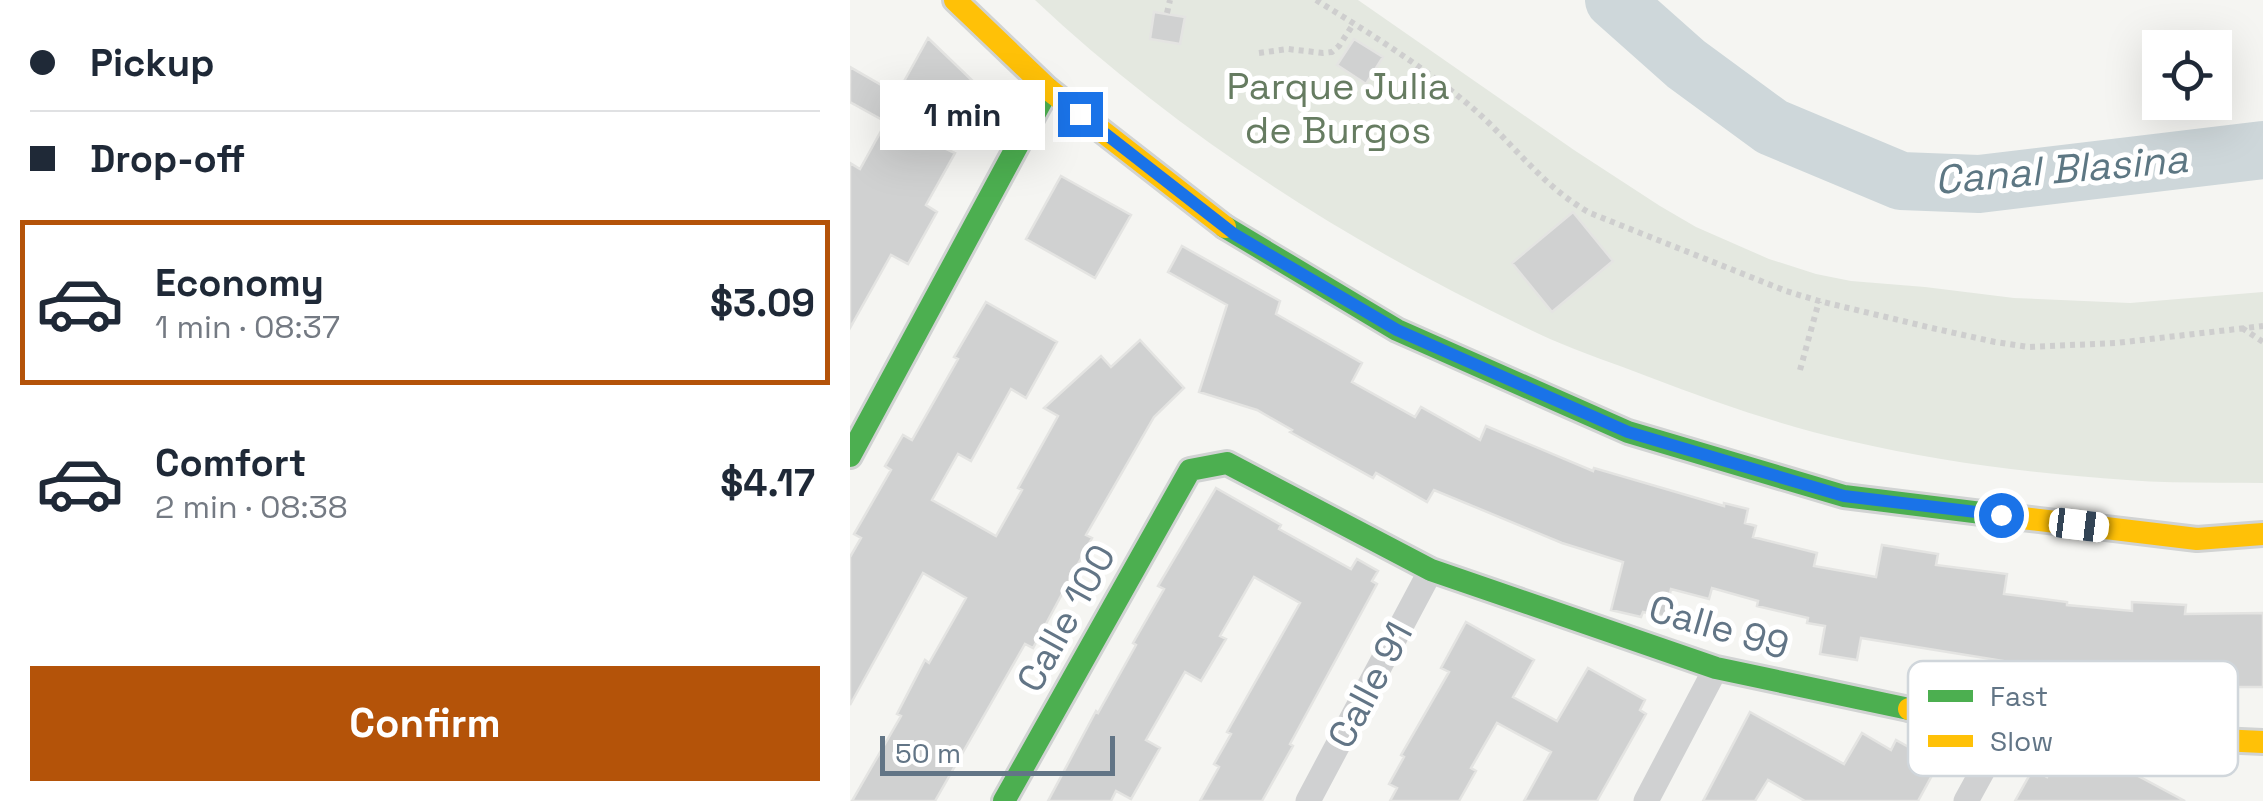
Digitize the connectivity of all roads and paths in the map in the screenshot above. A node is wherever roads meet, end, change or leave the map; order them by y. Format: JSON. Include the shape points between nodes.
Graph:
{"nodes":[{"id":1,"x":956,"y":0,"type":"edge"},
{"id":2,"x":1170,"y":0,"type":"edge"},
{"id":3,"x":1316,"y":0,"type":"edge"},
{"id":4,"x":1167,"y":14,"type":"dead end"},
{"id":5,"x":1354,"y":24,"type":"junction"},
{"id":6,"x":1338,"y":46,"type":"junction"},
{"id":7,"x":1346,"y":52,"type":"dead end"},
{"id":8,"x":1259,"y":53,"type":"dead end"},
{"id":9,"x":1048,"y":90,"type":"junction"},
{"id":10,"x":1818,"y":301,"type":"junction"},
{"id":11,"x":2263,"y":326,"type":"edge"},
{"id":12,"x":2241,"y":328,"type":"junction"},
{"id":13,"x":2263,"y":342,"type":"edge"},
{"id":14,"x":1800,"y":370,"type":"dead end"},
{"id":15,"x":850,"y":456,"type":"edge"},
{"id":16,"x":1190,"y":470,"type":"joint"},
{"id":17,"x":2263,"y":534,"type":"edge"},
{"id":18,"x":1432,"y":570,"type":"junction"},
{"id":19,"x":1716,"y":668,"type":"junction"},
{"id":20,"x":1908,"y":709,"type":"edge"},
{"id":21,"x":2238,"y":741,"type":"edge"},
{"id":22,"x":2263,"y":742,"type":"edge"},
{"id":23,"x":1979,"y":776,"type":"edge"},
{"id":24,"x":1004,"y":801,"type":"edge"},
{"id":25,"x":1308,"y":801,"type":"edge"},
{"id":26,"x":1646,"y":801,"type":"edge"},
{"id":27,"x":1966,"y":801,"type":"edge"}],
"edges":[{"from":1,"to":9,"type":"street"},
{"from":2,"to":4,"type":"path"},
{"from":3,"to":5,"type":"path"},
{"from":5,"to":6,"type":"path"},
{"from":5,"to":10,"type":"path","via":[[1472,107],[1546,182],[1590,214]]},
{"from":6,"to":7,"type":"path"},
{"from":6,"to":8,"type":"path","via":[[1323,53]]},
{"from":9,"to":15,"type":"street"},
{"from":9,"to":17,"type":"street","via":[[1234,234],[1397,330],[1628,432],[1844,496],[2197,539]]},
{"from":10,"to":12,"type":"path","via":[[2028,346]]},
{"from":10,"to":14,"type":"path"},
{"from":11,"to":12,"type":"path"},
{"from":12,"to":13,"type":"path"},
{"from":16,"to":18,"type":"street","name":"Calle 99","via":[[1226,463]]},
{"from":16,"to":24,"type":"street","name":"Calle 100"},
{"from":18,"to":19,"type":"street","name":"Calle 99"},
{"from":18,"to":25,"type":"street","name":"Calle 91"},
{"from":19,"to":20,"type":"street","name":"Calle 99"},
{"from":19,"to":26,"type":"street"},
{"from":21,"to":22,"type":"street","name":"Calle 99"},
{"from":23,"to":27,"type":"street"}]}
